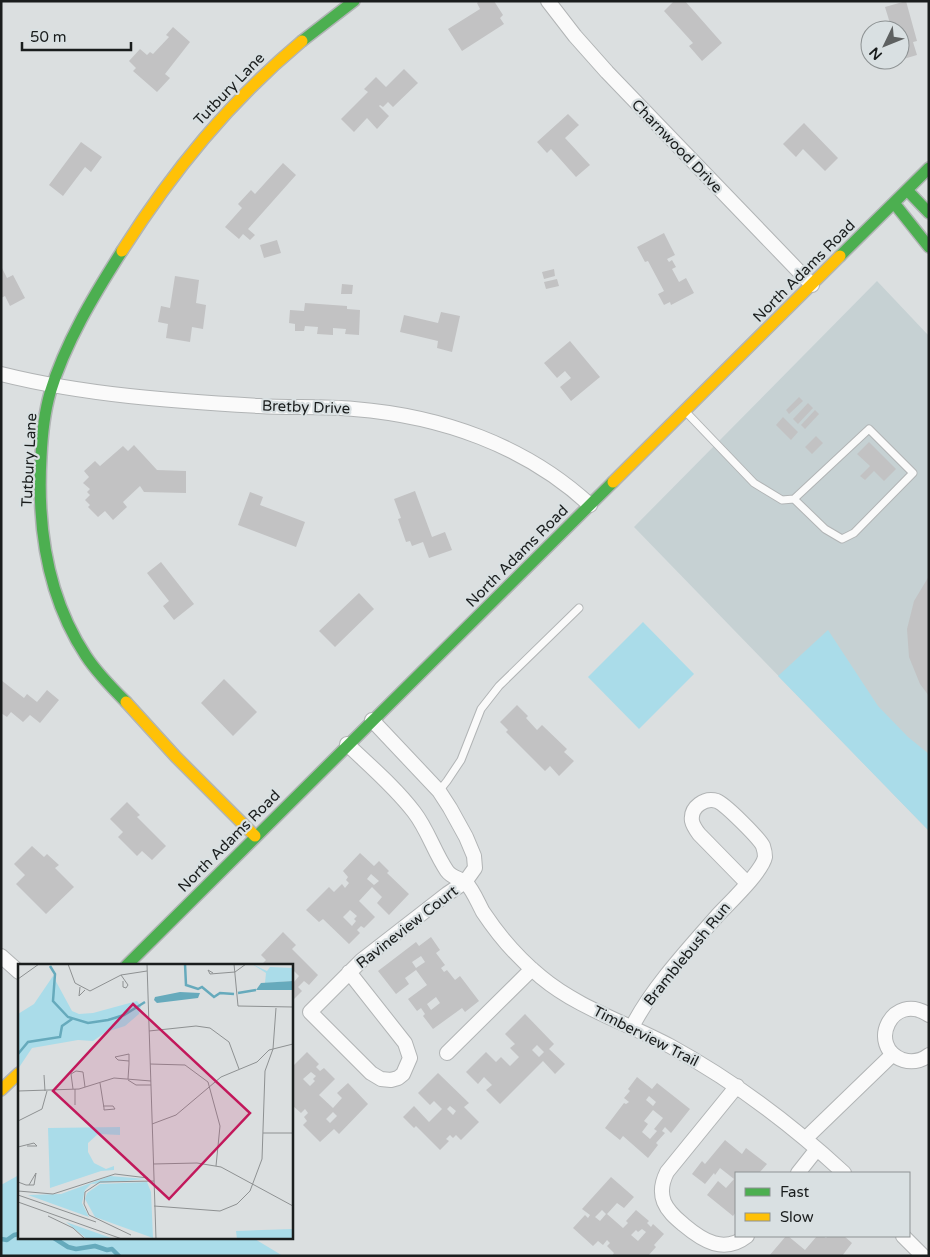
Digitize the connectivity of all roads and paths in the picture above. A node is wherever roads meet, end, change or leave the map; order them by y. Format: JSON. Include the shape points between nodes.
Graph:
{"nodes":[{"id":1,"x":354,"y":1,"type":"edge"},
{"id":2,"x":548,"y":1,"type":"edge"},
{"id":3,"x":929,"y":168,"type":"edge"},
{"id":4,"x":907,"y":190,"type":"junction"},
{"id":5,"x":894,"y":203,"type":"junction"},
{"id":6,"x":929,"y":213,"type":"edge"},
{"id":7,"x":929,"y":247,"type":"edge"},
{"id":8,"x":812,"y":285,"type":"junction"},
{"id":9,"x":1,"y":374,"type":"edge"},
{"id":10,"x":53,"y":385,"type":"junction"},
{"id":11,"x":684,"y":411,"type":"junction"},
{"id":12,"x":794,"y":499,"type":"junction"},
{"id":13,"x":590,"y":505,"type":"junction"},
{"id":14,"x":579,"y":608,"type":"dead end"},
{"id":15,"x":372,"y":720,"type":"junction"},
{"id":16,"x":347,"y":744,"type":"junction"},
{"id":17,"x":439,"y":791,"type":"junction"},
{"id":18,"x":255,"y":836,"type":"junction"},
{"id":19,"x":465,"y":882,"type":"junction"},
{"id":20,"x":746,"y":883,"type":"junction"},
{"id":21,"x":1,"y":956,"type":"edge"},
{"id":22,"x":128,"y":964,"type":"edge"},
{"id":23,"x":532,"y":969,"type":"junction"},
{"id":24,"x":18,"y":971,"type":"edge"},
{"id":25,"x":350,"y":972,"type":"junction"},
{"id":26,"x":929,"y":1014,"type":"edge"},
{"id":27,"x":632,"y":1027,"type":"junction"},
{"id":28,"x":447,"y":1053,"type":"dead end"},
{"id":29,"x":893,"y":1054,"type":"junction"},
{"id":30,"x":929,"y":1055,"type":"edge"},
{"id":31,"x":18,"y":1074,"type":"edge"},
{"id":32,"x":737,"y":1086,"type":"junction"},
{"id":33,"x":1,"y":1090,"type":"edge"},
{"id":34,"x":805,"y":1138,"type":"junction"},
{"id":35,"x":817,"y":1149,"type":"junction"},
{"id":36,"x":799,"y":1172,"type":"edge"},
{"id":37,"x":843,"y":1172,"type":"edge"},
{"id":38,"x":745,"y":1237,"type":"edge"},
{"id":39,"x":904,"y":1237,"type":"edge"},
{"id":40,"x":923,"y":1256,"type":"edge"}],
"edges":[{"from":1,"to":10,"type":"main road","name":"Tutbury Lane","via":[[315,28],[262,74],[174,172],[111,267],[86,312]]},
{"from":2,"to":8,"type":"street","name":"Charnwood Drive","via":[[607,72]]},
{"from":3,"to":4,"type":"main road","name":"North Adams Road"},
{"from":4,"to":5,"type":"main road","name":"North Adams Road"},
{"from":4,"to":6,"type":"main road"},
{"from":5,"to":7,"type":"main road"},
{"from":5,"to":8,"type":"main road","name":"North Adams Road"},
{"from":8,"to":11,"type":"main road","name":"North Adams Road"},
{"from":9,"to":10,"type":"street","name":"Bretby Drive"},
{"from":10,"to":13,"type":"street","name":"Bretby Drive","via":[[151,398],[261,406],[352,408],[411,416],[469,432],[520,455],[556,477]]},
{"from":10,"to":18,"type":"main road","name":"Tutbury Lane","via":[[46,408],[42,447],[41,526],[47,562],[62,608],[82,649],[100,674]]},
{"from":11,"to":12,"type":"lane","via":[[754,483],[782,500]]},
{"from":11,"to":13,"type":"main road","name":"North Adams Road"},
{"from":12,"to":12,"type":"lane","via":[[870,429],[913,473],[854,533],[842,539],[825,530]]},
{"from":13,"to":15,"type":"main road","name":"North Adams Road"},
{"from":14,"to":17,"type":"lane","via":[[490,697],[481,709],[460,760]]},
{"from":15,"to":16,"type":"main road","name":"North Adams Road"},
{"from":15,"to":17,"type":"street"},
{"from":16,"to":18,"type":"main road","name":"North Adams Road"},
{"from":16,"to":19,"type":"street","name":"Timberview Trail","via":[[413,811],[448,872]]},
{"from":17,"to":19,"type":"street","via":[[456,817],[474,856],[475,868]]},
{"from":18,"to":22,"type":"main road","name":"North Adams Road"},
{"from":19,"to":23,"type":"street","name":"Timberview Trail","via":[[494,927]]},
{"from":19,"to":25,"type":"street","name":"Ravineview Court"},
{"from":20,"to":20,"type":"street","name":"Bramblebush Run","via":[[762,864],[764,847],[720,802],[703,801],[693,812],[694,827]]},
{"from":20,"to":27,"type":"street","name":"Bramblebush Run","via":[[671,971]]},
{"from":21,"to":24,"type":"street"},
{"from":23,"to":27,"type":"street","name":"Timberview Trail","via":[[554,988]]},
{"from":23,"to":28,"type":"street"},
{"from":25,"to":25,"type":"street","name":"Ravineview Court","via":[[310,1012],[371,1073],[387,1080],[398,1078],[408,1064],[409,1052],[405,1043]]},
{"from":26,"to":29,"type":"street","via":[[914,1008],[905,1009],[890,1019],[885,1036]]},
{"from":27,"to":32,"type":"street","name":"Timberview Trail"},
{"from":29,"to":30,"type":"street","via":[[915,1062]]},
{"from":29,"to":34,"type":"street"},
{"from":31,"to":33,"type":"main road"},
{"from":32,"to":34,"type":"street","name":"Timberview Trail"},
{"from":32,"to":38,"type":"street","via":[[667,1172],[662,1191],[670,1212],[704,1240],[720,1245]]},
{"from":34,"to":35,"type":"street","name":"Timberview Trail"},
{"from":35,"to":36,"type":"street"},
{"from":35,"to":37,"type":"street","name":"Timberview Trail"},
{"from":39,"to":40,"type":"street"}]}
